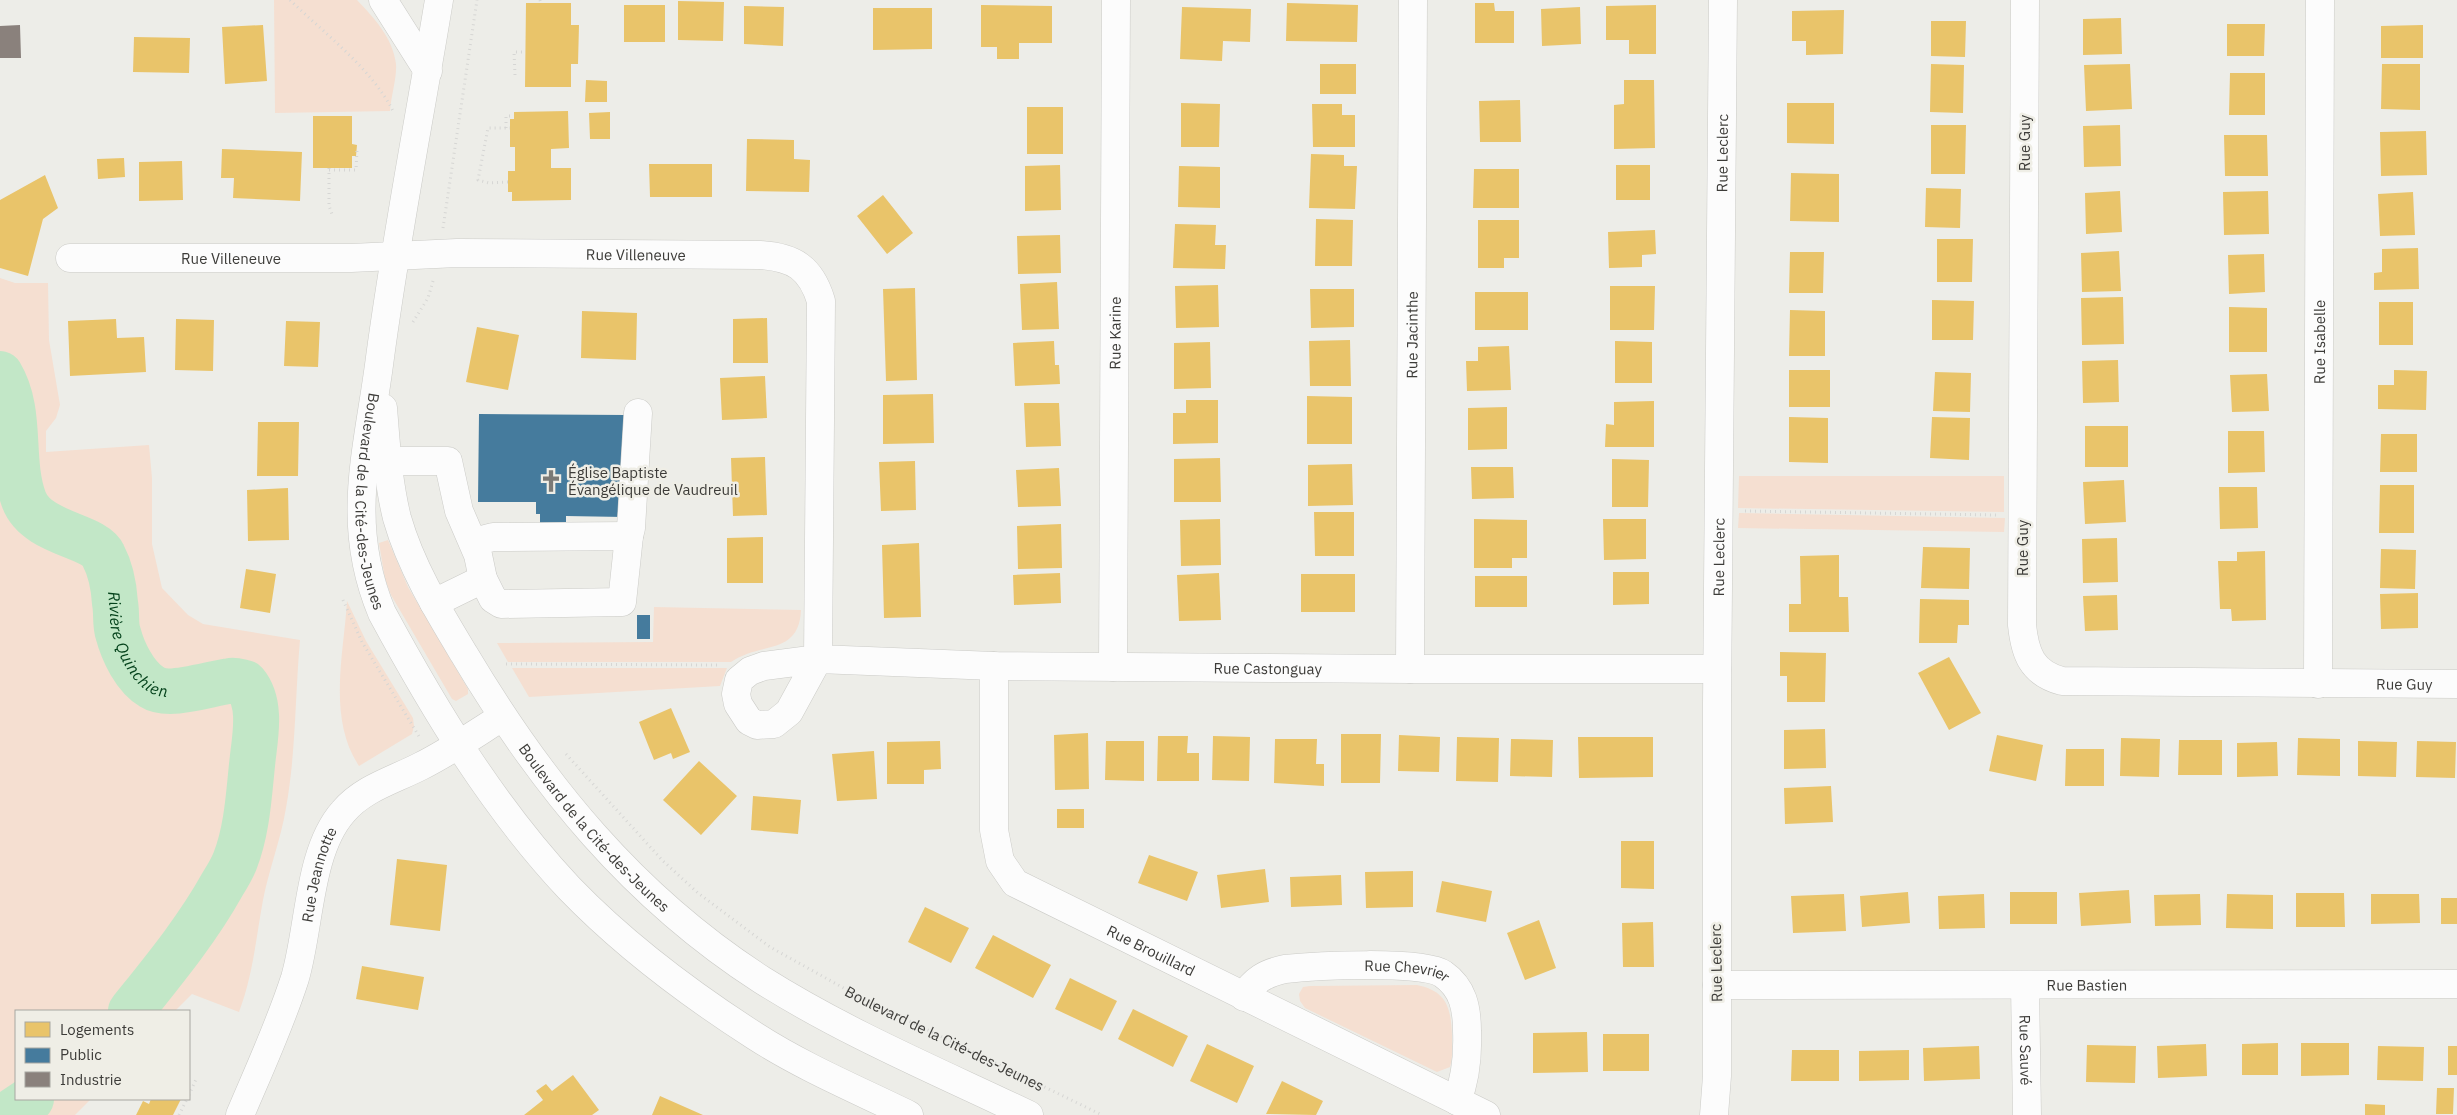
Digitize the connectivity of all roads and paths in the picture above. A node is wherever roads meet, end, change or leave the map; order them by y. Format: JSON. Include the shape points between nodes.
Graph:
{"nodes":[{"id":1,"x":290,"y":0,"type":"edge"},
{"id":2,"x":383,"y":0,"type":"edge"},
{"id":3,"x":439,"y":0,"type":"edge"},
{"id":4,"x":477,"y":0,"type":"edge"},
{"id":5,"x":1116,"y":0,"type":"edge"},
{"id":6,"x":1413,"y":0,"type":"edge"},
{"id":7,"x":1722,"y":0,"type":"edge"},
{"id":8,"x":2025,"y":0,"type":"edge"},
{"id":9,"x":2320,"y":0,"type":"edge"},
{"id":10,"x":526,"y":52,"type":"dead end"},
{"id":11,"x":428,"y":71,"type":"junction"},
{"id":12,"x":515,"y":75,"type":"dead end"},
{"id":13,"x":393,"y":111,"type":"dead end"},
{"id":14,"x":514,"y":116,"type":"dead end"},
{"id":15,"x":357,"y":150,"type":"dead end"},
{"id":16,"x":508,"y":182,"type":"dead end"},
{"id":17,"x":333,"y":217,"type":"dead end"},
{"id":18,"x":443,"y":231,"type":"dead end"},
{"id":19,"x":395,"y":254,"type":"junction"},
{"id":20,"x":70,"y":258,"type":"dead end"},
{"id":21,"x":434,"y":276,"type":"dead end"},
{"id":22,"x":418,"y":316,"type":"dead end"},
{"id":23,"x":379,"y":363,"type":"junction"},
{"id":24,"x":638,"y":413,"type":"dead end"},
{"id":25,"x":388,"y":461,"type":"junction"},
{"id":26,"x":1739,"y":511,"type":"dead end"},
{"id":27,"x":2003,"y":515,"type":"dead end"},
{"id":28,"x":629,"y":536,"type":"junction"},
{"id":29,"x":474,"y":542,"type":"junction"},
{"id":30,"x":483,"y":580,"type":"junction"},
{"id":31,"x":343,"y":600,"type":"dead end"},
{"id":32,"x":434,"y":603,"type":"junction"},
{"id":33,"x":818,"y":659,"type":"joint"},
{"id":34,"x":506,"y":664,"type":"dead end"},
{"id":35,"x":721,"y":666,"type":"dead end"},
{"id":36,"x":994,"y":666,"type":"junction"},
{"id":37,"x":1113,"y":667,"type":"junction"},
{"id":38,"x":1717,"y":669,"type":"junction"},
{"id":39,"x":1410,"y":670,"type":"junction"},
{"id":40,"x":2318,"y":684,"type":"junction"},
{"id":41,"x":2457,"y":684,"type":"edge"},
{"id":42,"x":502,"y":717,"type":"junction"},
{"id":43,"x":459,"y":744,"type":"junction"},
{"id":44,"x":560,"y":747,"type":"dead end"},
{"id":45,"x":434,"y":760,"type":"junction"},
{"id":46,"x":2457,"y":984,"type":"edge"},
{"id":47,"x":2025,"y":985,"type":"junction"},
{"id":48,"x":1717,"y":986,"type":"junction"},
{"id":49,"x":1244,"y":997,"type":"junction"},
{"id":50,"x":197,"y":1077,"type":"dead end"},
{"id":51,"x":190,"y":1093,"type":"edge"},
{"id":52,"x":186,"y":1100,"type":"edge"},
{"id":53,"x":1456,"y":1101,"type":"junction"},
{"id":54,"x":179,"y":1115,"type":"edge"},
{"id":55,"x":240,"y":1115,"type":"edge"},
{"id":56,"x":910,"y":1115,"type":"edge"},
{"id":57,"x":1029,"y":1115,"type":"edge"},
{"id":58,"x":1102,"y":1115,"type":"edge"},
{"id":59,"x":1486,"y":1115,"type":"edge"},
{"id":60,"x":1714,"y":1115,"type":"edge"},
{"id":61,"x":2027,"y":1115,"type":"edge"}],
"edges":[{"from":1,"to":13,"type":"path","via":[[361,69]]},
{"from":2,"to":11,"type":"street"},
{"from":3,"to":11,"type":"street","name":"Boulevard de la Cité-des-Jeunes"},
{"from":4,"to":18,"type":"path"},
{"from":5,"to":37,"type":"street","name":"Rue Karine"},
{"from":6,"to":39,"type":"street","name":"Rue Jacinthe"},
{"from":7,"to":38,"type":"street","name":"Rue Leclerc"},
{"from":8,"to":40,"type":"street","name":"Rue Guy","via":[[2022,625],[2028,652],[2039,672],[2062,681]]},
{"from":9,"to":40,"type":"street","name":"Rue Isabelle"},
{"from":10,"to":12,"type":"path","via":[[514,52]]},
{"from":11,"to":19,"type":"street","name":"Boulevard de la Cité-des-Jeunes"},
{"from":14,"to":16,"type":"path","via":[[506,116],[508,128],[488,128],[478,180]]},
{"from":15,"to":17,"type":"path","via":[[356,170],[329,169],[329,206]]},
{"from":19,"to":20,"type":"street","name":"Rue Villeneuve","via":[[351,258]]},
{"from":19,"to":23,"type":"street","name":"Boulevard de la Cité-des-Jeunes"},
{"from":19,"to":33,"type":"street","name":"Rue Villeneuve","via":[[760,255],[777,256],[801,267],[814,282],[821,302]]},
{"from":21,"to":22,"type":"path","via":[[428,298]]},
{"from":23,"to":25,"type":"street","name":"Boulevard de la Cité-des-Jeunes"},
{"from":23,"to":43,"type":"street","name":"Boulevard de la Cité-des-Jeunes","via":[[362,484],[360,519],[366,567],[382,613]]},
{"from":24,"to":28,"type":"street"},
{"from":25,"to":29,"type":"street","via":[[448,461],[459,511]]},
{"from":25,"to":32,"type":"street","name":"Boulevard de la Cité-des-Jeunes","via":[[400,525],[412,559]]},
{"from":26,"to":27,"type":"path"},
{"from":28,"to":29,"type":"street","via":[[493,536]]},
{"from":28,"to":30,"type":"street","via":[[622,602],[501,604],[493,599]]},
{"from":29,"to":30,"type":"street"},
{"from":30,"to":32,"type":"street"},
{"from":31,"to":45,"type":"path","via":[[362,642]]},
{"from":32,"to":42,"type":"street","name":"Boulevard de la Cité-des-Jeunes"},
{"from":33,"to":36,"type":"street","name":"Rue Castonguay"},
{"from":34,"to":35,"type":"path"},
{"from":36,"to":37,"type":"street","name":"Rue Castonguay"},
{"from":36,"to":49,"type":"street","name":"Rue Brouillard","via":[[994,830],[1000,861],[1015,884]]},
{"from":37,"to":39,"type":"street","name":"Rue Castonguay"},
{"from":38,"to":39,"type":"street","name":"Rue Castonguay"},
{"from":38,"to":48,"type":"street","name":"Rue Leclerc"},
{"from":40,"to":41,"type":"street","name":"Rue Guy"},
{"from":42,"to":43,"type":"street","name":"Rue Jeannotte"},
{"from":42,"to":57,"type":"street","name":"Boulevard de la Cité-des-Jeunes","via":[[599,844],[713,946],[819,1013]]},
{"from":43,"to":45,"type":"street","name":"Rue Jeannotte"},
{"from":43,"to":56,"type":"street","name":"Boulevard de la Cité-des-Jeunes","via":[[500,804],[551,868],[650,962],[756,1037]]},
{"from":44,"to":58,"type":"path","name":"Boulevard de la Cité-des-Jeunes","via":[[662,860],[733,921],[770,947],[858,996]]},
{"from":45,"to":55,"type":"street","name":"Rue Jeannotte","via":[[365,793],[334,824],[320,858],[295,977]]},
{"from":46,"to":47,"type":"street","name":"Rue Bastien"},
{"from":47,"to":48,"type":"street","name":"Rue Bastien"},
{"from":47,"to":61,"type":"street","name":"Rue Sauvé"},
{"from":48,"to":60,"type":"street","name":"Rue Leclerc"},
{"from":49,"to":53,"type":"street","name":"Rue Brouillard"},
{"from":49,"to":53,"type":"street","name":"Rue Chevrier","via":[[1256,980],[1285,969],[1416,966],[1442,973],[1458,990],[1467,1011],[1467,1065]]},
{"from":50,"to":51,"type":"path"},
{"from":52,"to":54,"type":"path"},
{"from":53,"to":59,"type":"street","name":"Rue Brouillard"}]}
